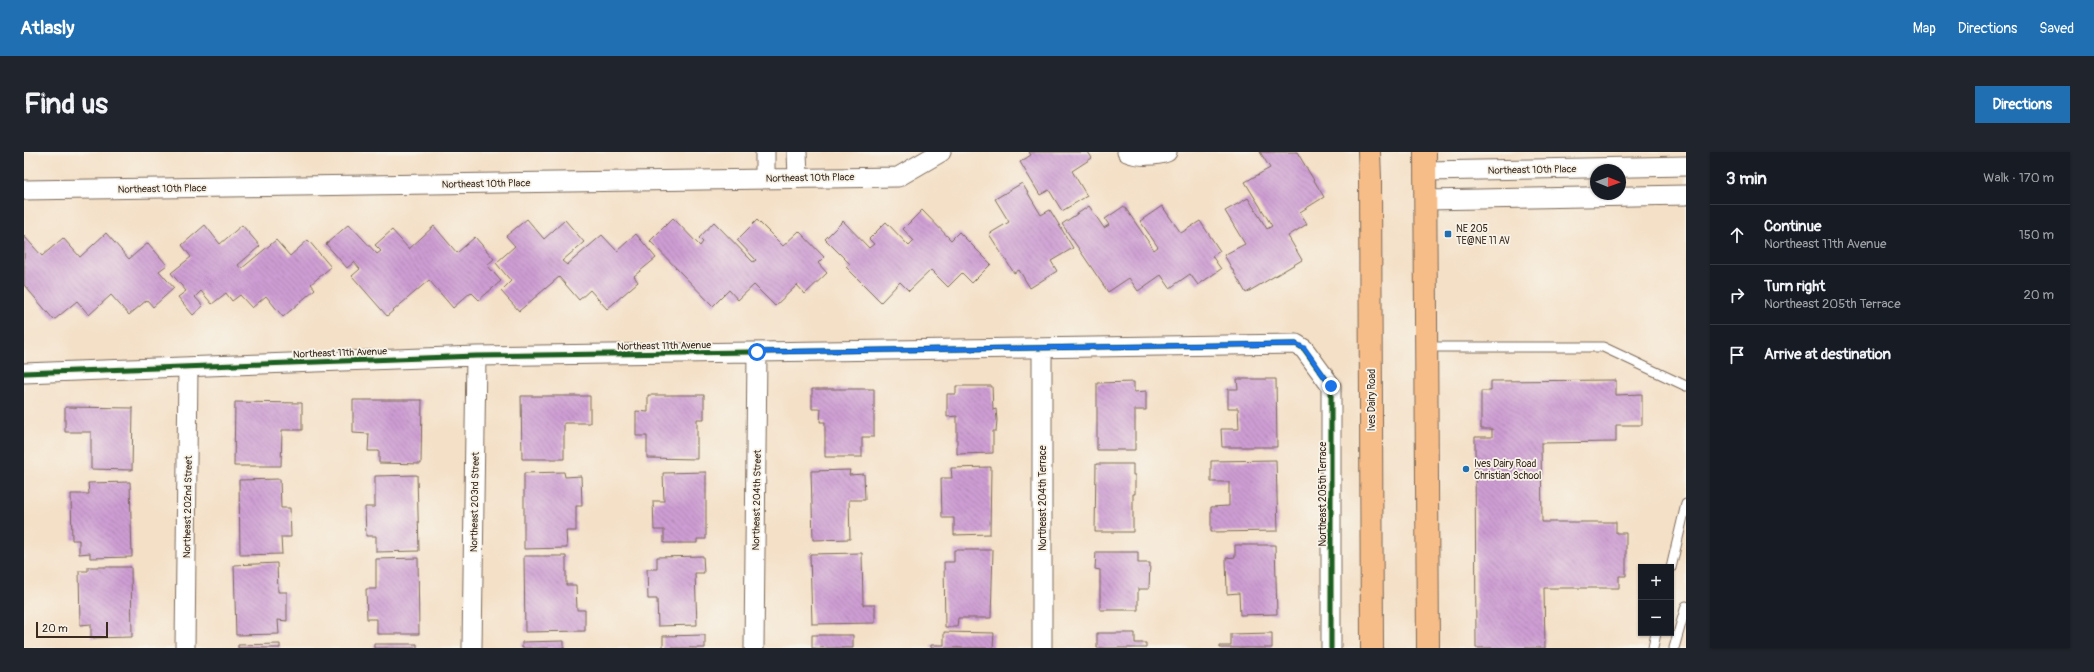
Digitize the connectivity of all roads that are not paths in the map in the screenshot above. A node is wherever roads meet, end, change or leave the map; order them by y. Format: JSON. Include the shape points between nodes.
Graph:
{"nodes":[{"id":1,"x":765,"y":152,"type":"edge"},
{"id":2,"x":797,"y":152,"type":"edge"},
{"id":3,"x":941,"y":152,"type":"edge"},
{"id":4,"x":1127,"y":152,"type":"edge"},
{"id":5,"x":1167,"y":152,"type":"edge"},
{"id":6,"x":1369,"y":152,"type":"edge"},
{"id":7,"x":1426,"y":162,"type":"edge"},
{"id":8,"x":1680,"y":166,"type":"edge"},
{"id":9,"x":798,"y":177,"type":"junction"},
{"id":10,"x":765,"y":178,"type":"junction"},
{"id":11,"x":24,"y":190,"type":"edge"},
{"id":12,"x":1681,"y":196,"type":"edge"},
{"id":13,"x":1427,"y":200,"type":"junction"},
{"id":14,"x":1427,"y":347,"type":"junction"},
{"id":15,"x":1042,"y":348,"type":"junction"},
{"id":16,"x":1304,"y":348,"type":"joint"},
{"id":17,"x":757,"y":352,"type":"junction"},
{"id":18,"x":476,"y":356,"type":"junction"},
{"id":19,"x":188,"y":367,"type":"junction"},
{"id":20,"x":24,"y":373,"type":"edge"},
{"id":21,"x":1686,"y":386,"type":"edge"},
{"id":22,"x":1686,"y":504,"type":"edge"},
{"id":23,"x":1672,"y":564,"type":"edge"},
{"id":24,"x":1686,"y":606,"type":"edge"},
{"id":25,"x":1655,"y":636,"type":"edge"},
{"id":26,"x":185,"y":648,"type":"edge"},
{"id":27,"x":472,"y":648,"type":"edge"},
{"id":28,"x":754,"y":648,"type":"edge"},
{"id":29,"x":1042,"y":648,"type":"edge"},
{"id":30,"x":1332,"y":648,"type":"edge"},
{"id":31,"x":1372,"y":648,"type":"edge"},
{"id":32,"x":1428,"y":648,"type":"edge"},
{"id":33,"x":1652,"y":648,"type":"edge"},
{"id":34,"x":1674,"y":648,"type":"edge"}],
"edges":[{"from":1,"to":10,"type":"street"},
{"from":2,"to":9,"type":"street"},
{"from":3,"to":9,"type":"street","name":"Northeast 10th Place","via":[[898,177]]},
{"from":4,"to":5,"type":"street","via":[[1133,155]]},
{"from":6,"to":31,"type":"main road","name":"Ives Dairy Road"},
{"from":7,"to":8,"type":"street","name":"Northeast 10th Place"},
{"from":7,"to":13,"type":"main road"},
{"from":8,"to":12,"type":"street"},
{"from":9,"to":10,"type":"street","name":"Northeast 10th Place"},
{"from":10,"to":11,"type":"street","name":"Northeast 10th Place"},
{"from":12,"to":13,"type":"street"},
{"from":13,"to":14,"type":"main road"},
{"from":14,"to":21,"type":"lane","via":[[1602,347]]},
{"from":14,"to":32,"type":"main road"},
{"from":15,"to":16,"type":"street","name":"Northeast 11th Avenue","via":[[1296,344]]},
{"from":15,"to":17,"type":"street","name":"Northeast 11th Avenue"},
{"from":15,"to":29,"type":"street","name":"Northeast 204th Terrace"},
{"from":16,"to":30,"type":"street","name":"Northeast 205th Terrace","via":[[1331,386]]},
{"from":17,"to":18,"type":"street","name":"Northeast 11th Avenue"},
{"from":17,"to":28,"type":"street","name":"Northeast 204th Street"},
{"from":18,"to":19,"type":"street","name":"Northeast 11th Avenue"},
{"from":18,"to":27,"type":"street","name":"Northeast 203rd Street"},
{"from":19,"to":20,"type":"street","name":"Northeast 11th Avenue"},
{"from":19,"to":26,"type":"street","name":"Northeast 202nd Street"},
{"from":22,"to":23,"type":"lane"},
{"from":24,"to":34,"type":"lane"},
{"from":25,"to":33,"type":"lane"}]}
